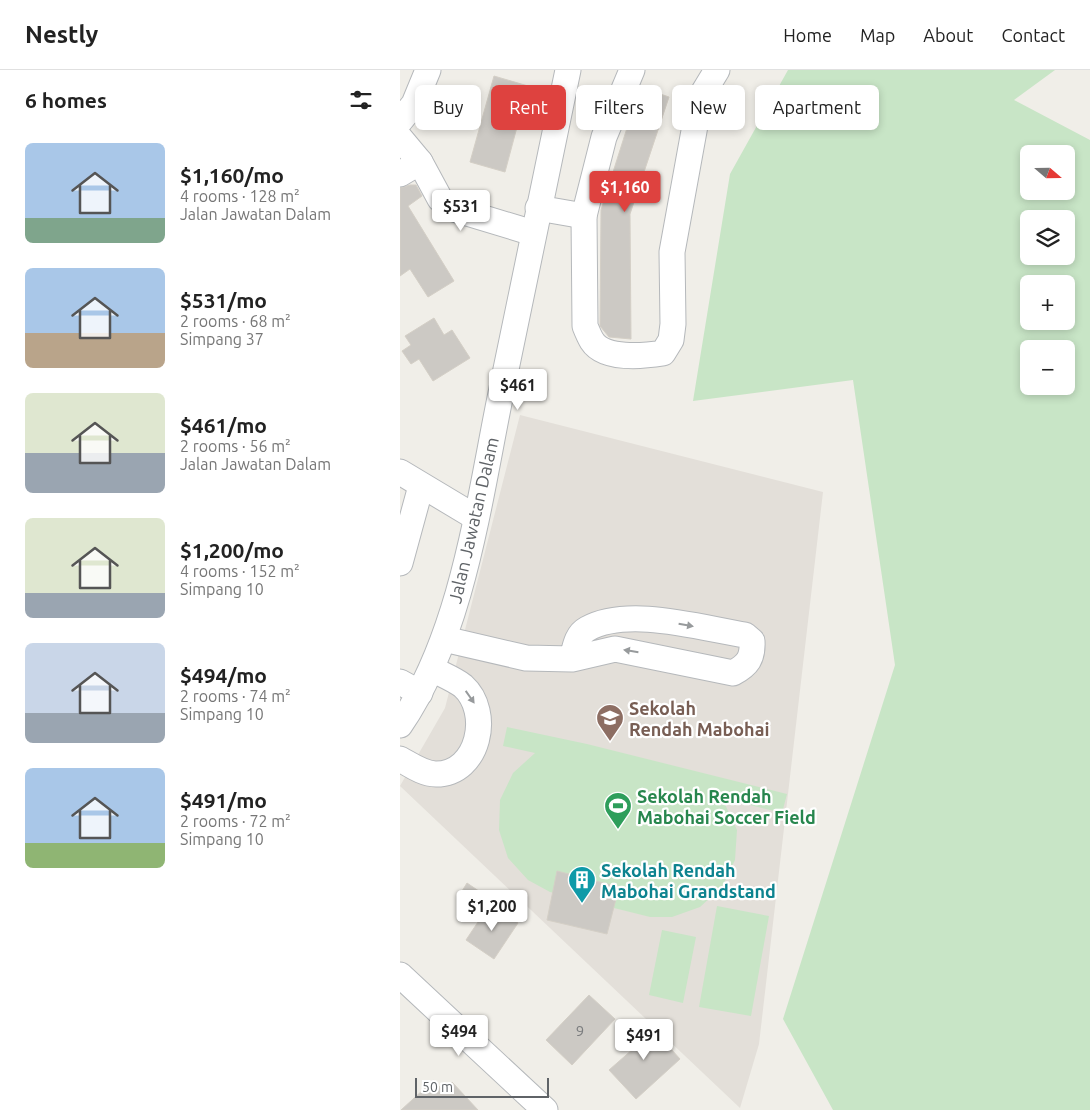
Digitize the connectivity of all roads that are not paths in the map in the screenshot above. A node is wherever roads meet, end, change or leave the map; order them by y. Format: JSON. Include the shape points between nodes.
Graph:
{"nodes":[{"id":1,"x":428,"y":70,"type":"edge"},
{"id":2,"x":568,"y":70,"type":"edge"},
{"id":3,"x":632,"y":70,"type":"edge"},
{"id":4,"x":718,"y":70,"type":"edge"},
{"id":5,"x":400,"y":121,"type":"edge"},
{"id":6,"x":400,"y":138,"type":"edge"},
{"id":7,"x":410,"y":168,"type":"edge"},
{"id":8,"x":538,"y":208,"type":"junction"},
{"id":9,"x":584,"y":216,"type":"junction"},
{"id":10,"x":533,"y":233,"type":"junction"},
{"id":11,"x":400,"y":472,"type":"edge"},
{"id":12,"x":421,"y":486,"type":"junction"},
{"id":13,"x":475,"y":517,"type":"junction"},
{"id":14,"x":400,"y":564,"type":"edge"},
{"id":15,"x":444,"y":639,"type":"junction"},
{"id":16,"x":572,"y":659,"type":"junction"},
{"id":17,"x":432,"y":669,"type":"junction"},
{"id":18,"x":410,"y":687,"type":"edge"},
{"id":19,"x":400,"y":725,"type":"edge"},
{"id":20,"x":400,"y":759,"type":"edge"},
{"id":21,"x":400,"y":975,"type":"edge"},
{"id":22,"x":544,"y":1110,"type":"edge"}],
"edges":[{"from":1,"to":5,"type":"street","via":[[414,104]]},
{"from":2,"to":8,"type":"street","name":"Jalan Jawatan Dalam"},
{"from":3,"to":9,"type":"street","via":[[604,137]]},
{"from":4,"to":9,"type":"street","via":[[700,98],[698,107],[672,252],[671,340],[663,353],[644,356],[608,352],[592,342],[585,326]]},
{"from":6,"to":7,"type":"street"},
{"from":7,"to":10,"type":"street","via":[[454,209]]},
{"from":8,"to":9,"type":"street"},
{"from":8,"to":10,"type":"street","name":"Jalan Jawatan Dalam"},
{"from":10,"to":13,"type":"street","name":"Jalan Jawatan Dalam"},
{"from":11,"to":12,"type":"street"},
{"from":12,"to":13,"type":"street"},
{"from":12,"to":14,"type":"street"},
{"from":13,"to":15,"type":"street","name":"Jalan Jawatan Dalam"},
{"from":15,"to":16,"type":"street","via":[[526,658]]},
{"from":15,"to":17,"type":"street","name":"Jalan Jawatan Dalam"},
{"from":16,"to":16,"type":"street","one_way":true,"via":[[576,640],[586,629],[638,617],[745,635],[752,640],[753,653],[746,666],[733,673],[615,649]]},
{"from":17,"to":18,"type":"street","name":"Jalan Jawatan Dalam"},
{"from":17,"to":20,"type":"street","one_way":true,"via":[[463,686],[478,708],[480,729],[473,749],[448,773],[434,774]]},
{"from":18,"to":19,"type":"street","name":"Jalan Jawatan Dalam"},
{"from":21,"to":22,"type":"street"}]}
